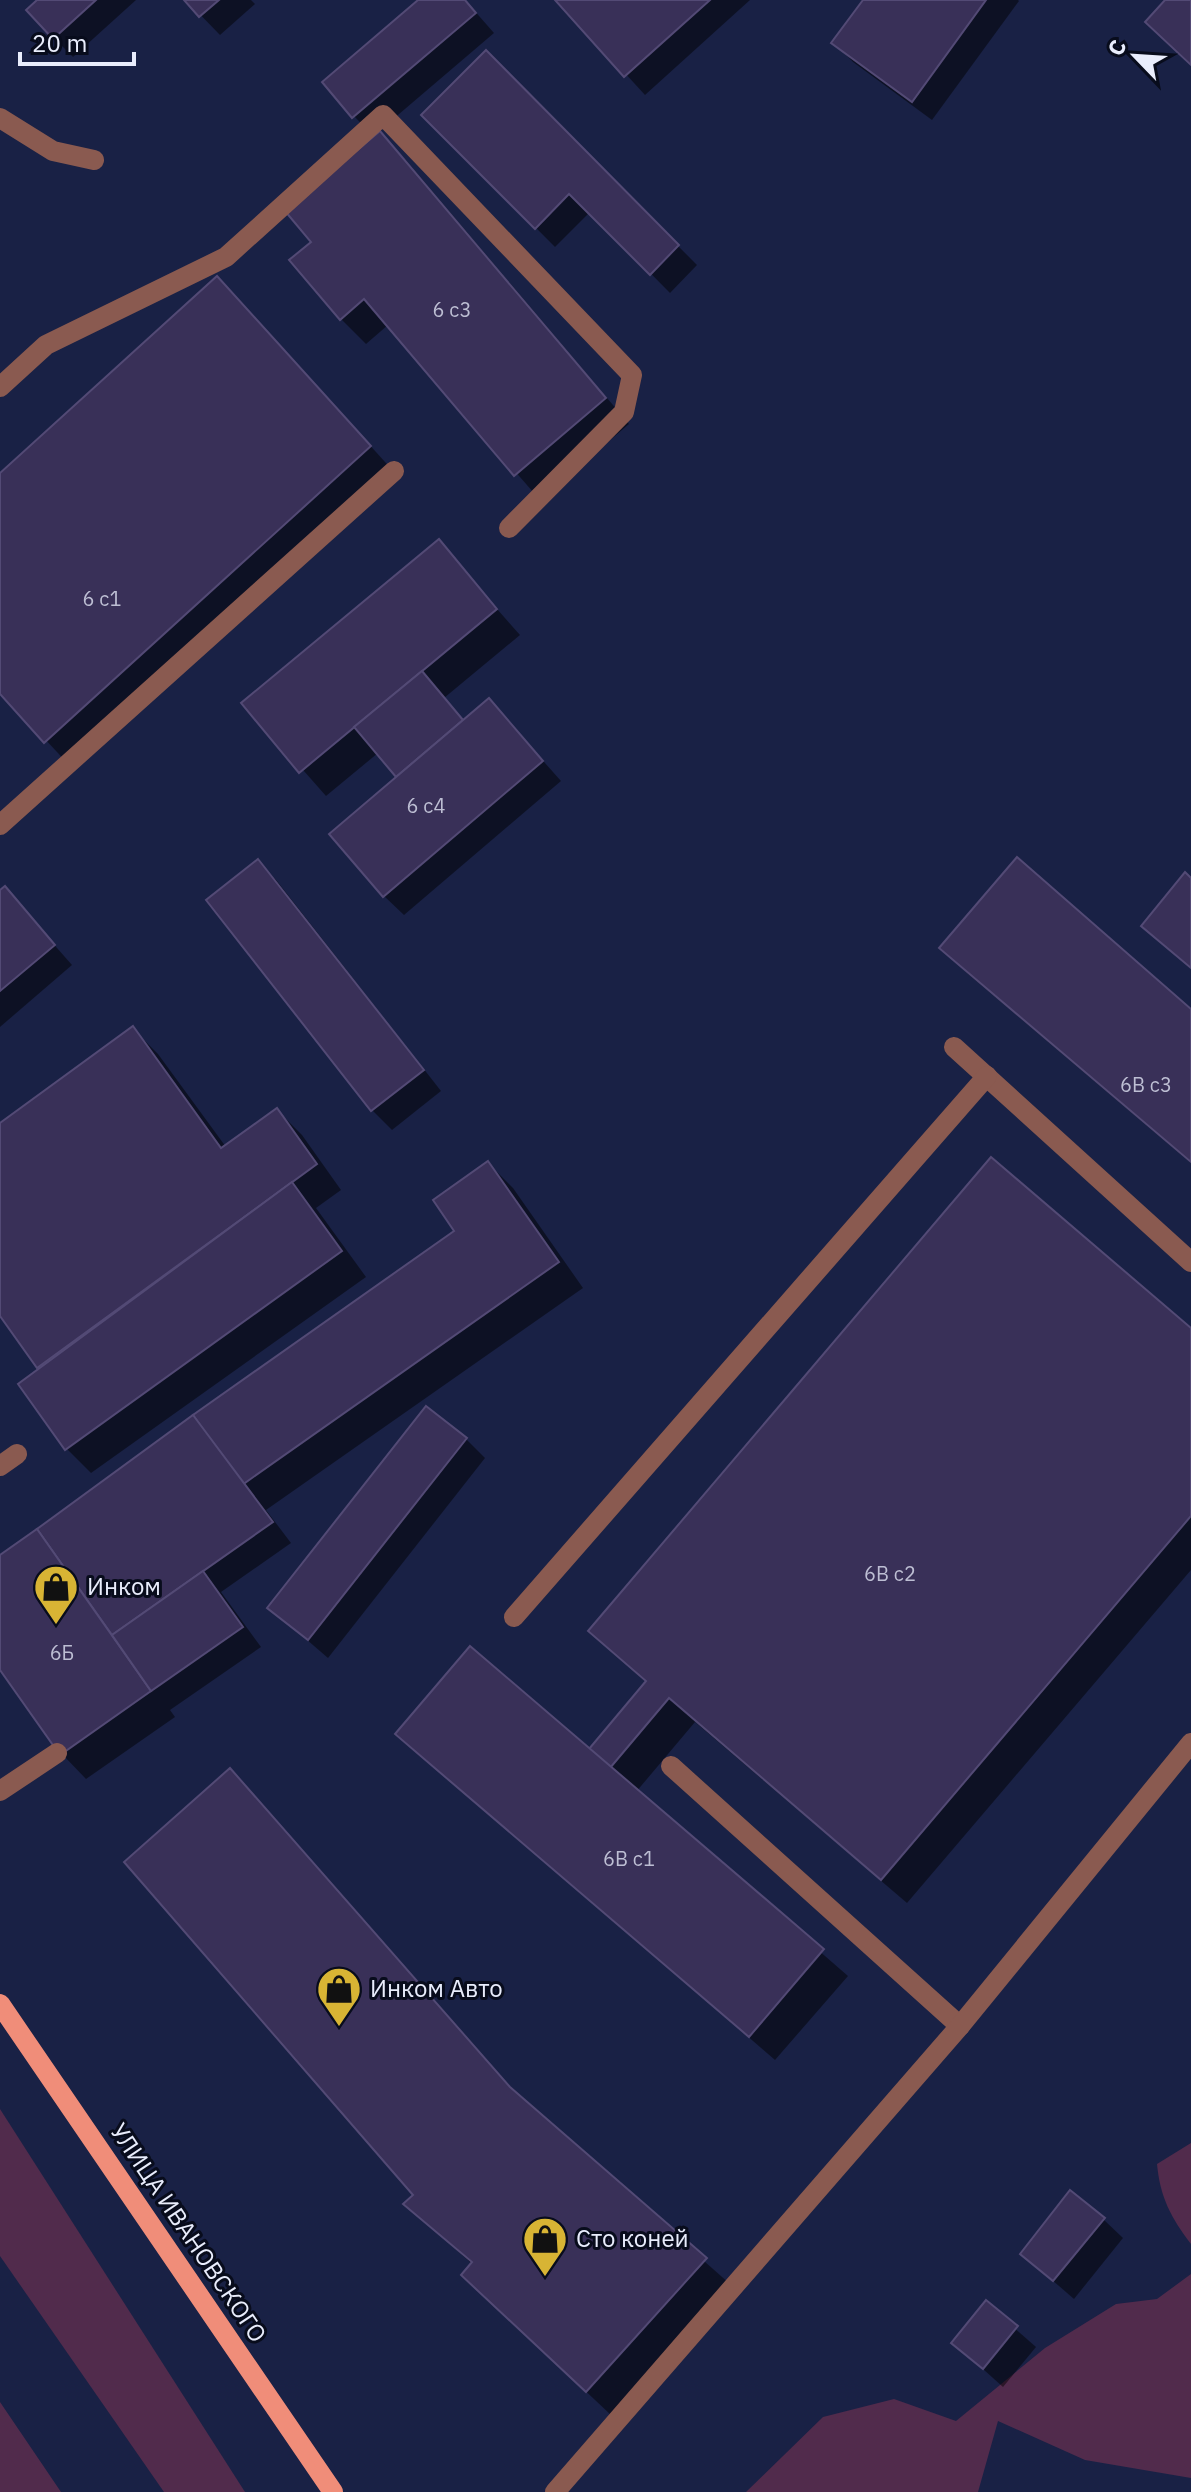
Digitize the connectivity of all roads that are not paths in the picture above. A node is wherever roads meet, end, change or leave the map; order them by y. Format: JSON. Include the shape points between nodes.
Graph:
{"nodes":[{"id":1,"x":0,"y":118,"type":"edge"},
{"id":2,"x":94,"y":160,"type":"dead end"},
{"id":3,"x":0,"y":387,"type":"edge"},
{"id":4,"x":394,"y":471,"type":"dead end"},
{"id":5,"x":509,"y":528,"type":"dead end"},
{"id":6,"x":0,"y":825,"type":"edge"},
{"id":7,"x":954,"y":1047,"type":"dead end"},
{"id":8,"x":987,"y":1076,"type":"junction"},
{"id":9,"x":1191,"y":1262,"type":"edge"},
{"id":10,"x":514,"y":1617,"type":"dead end"},
{"id":11,"x":1191,"y":1743,"type":"edge"},
{"id":12,"x":57,"y":1753,"type":"dead end"},
{"id":13,"x":671,"y":1766,"type":"dead end"},
{"id":14,"x":0,"y":1791,"type":"edge"},
{"id":15,"x":0,"y":2004,"type":"edge"},
{"id":16,"x":960,"y":2026,"type":"junction"},
{"id":17,"x":333,"y":2492,"type":"edge"},
{"id":18,"x":555,"y":2492,"type":"edge"}],
"edges":[{"from":1,"to":2,"type":"lane","via":[[53,151]]},
{"from":3,"to":5,"type":"lane","via":[[46,345],[226,257],[383,115],[632,375],[624,412]]},
{"from":4,"to":6,"type":"lane"},
{"from":7,"to":8,"type":"lane"},
{"from":8,"to":9,"type":"lane"},
{"from":8,"to":10,"type":"lane"},
{"from":11,"to":16,"type":"lane"},
{"from":12,"to":14,"type":"lane"},
{"from":13,"to":16,"type":"lane"},
{"from":15,"to":17,"type":"main road","name":"УЛИЦА ИВАНОВСКОГО"},
{"from":16,"to":18,"type":"lane"}]}
